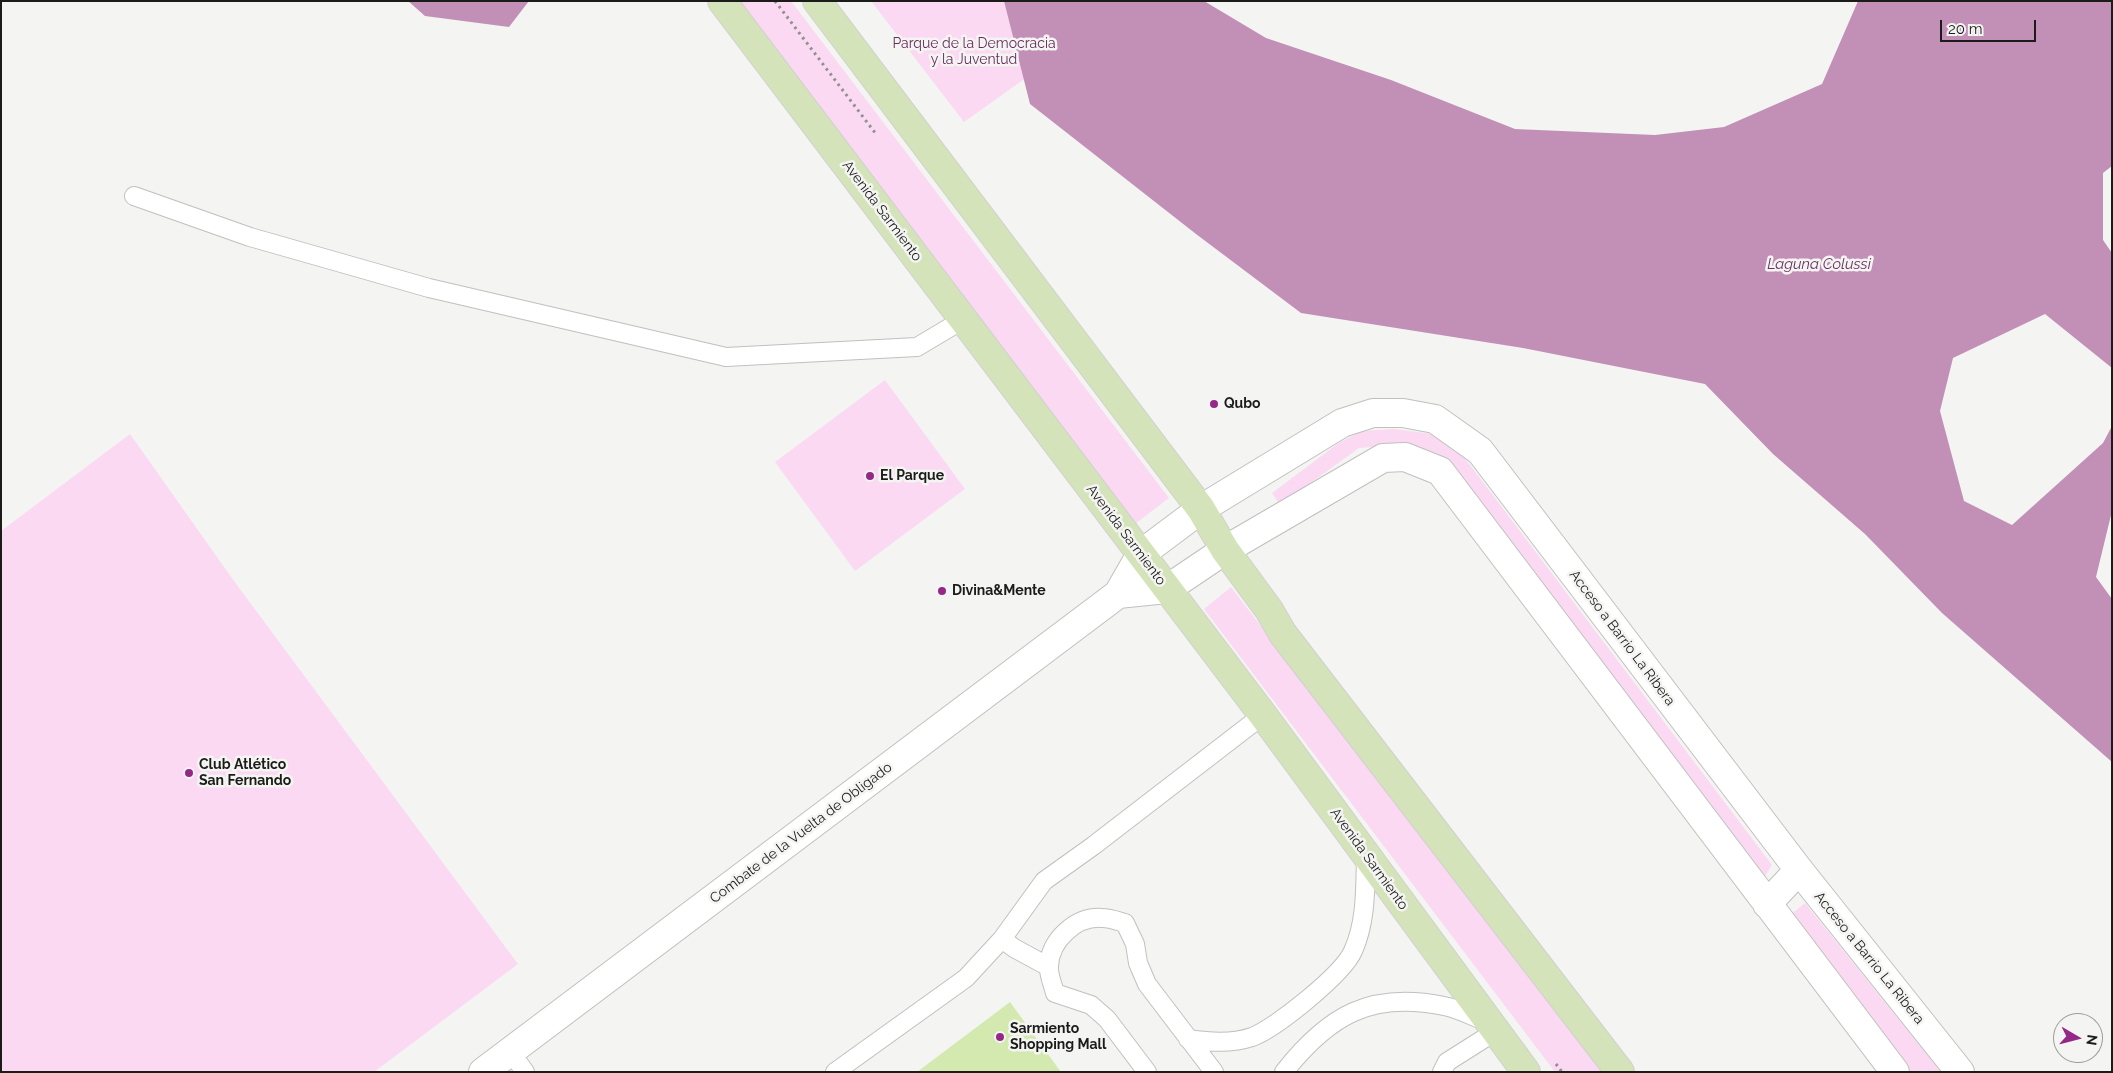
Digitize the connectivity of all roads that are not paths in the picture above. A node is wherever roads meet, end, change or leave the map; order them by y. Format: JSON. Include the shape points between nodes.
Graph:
{"nodes":[{"id":1,"x":722,"y":1,"type":"edge"},
{"id":2,"x":817,"y":1,"type":"edge"},
{"id":3,"x":134,"y":196,"type":"dead end"},
{"id":4,"x":964,"y":319,"type":"junction"},
{"id":5,"x":1201,"y":509,"type":"junction"},
{"id":6,"x":1225,"y":550,"type":"junction"},
{"id":7,"x":1141,"y":554,"type":"junction"},
{"id":8,"x":1167,"y":589,"type":"junction"},
{"id":9,"x":1118,"y":594,"type":"junction"},
{"id":10,"x":1263,"y":715,"type":"junction"},
{"id":11,"x":1366,"y":853,"type":"junction"},
{"id":12,"x":1800,"y":870,"type":"junction"},
{"id":13,"x":1767,"y":904,"type":"junction"},
{"id":14,"x":1002,"y":938,"type":"junction"},
{"id":15,"x":1049,"y":967,"type":"junction"},
{"id":16,"x":1493,"y":1027,"type":"junction"},
{"id":17,"x":1188,"y":1040,"type":"junction"},
{"id":18,"x":518,"y":1062,"type":"edge"},
{"id":19,"x":483,"y":1072,"type":"edge"},
{"id":20,"x":835,"y":1072,"type":"edge"},
{"id":21,"x":1147,"y":1072,"type":"edge"},
{"id":22,"x":1214,"y":1072,"type":"edge"},
{"id":23,"x":1284,"y":1072,"type":"edge"},
{"id":24,"x":1442,"y":1072,"type":"edge"},
{"id":25,"x":1526,"y":1072,"type":"edge"},
{"id":26,"x":1620,"y":1072,"type":"edge"},
{"id":27,"x":1895,"y":1072,"type":"edge"},
{"id":28,"x":1960,"y":1072,"type":"edge"}],
"edges":[{"from":1,"to":4,"type":"main road","name":"Avenida Sarmiento"},
{"from":2,"to":5,"type":"main road"},
{"from":3,"to":4,"type":"lane","via":[[250,237],[429,288],[726,357],[917,348]]},
{"from":4,"to":7,"type":"main road","name":"Avenida Sarmiento"},
{"from":5,"to":6,"type":"main road"},
{"from":5,"to":7,"type":"street","name":"Combate de la Vuelta de Obligado"},
{"from":5,"to":12,"type":"street","name":"Acceso a Barrio La Ribera","via":[[1342,423],[1374,413],[1403,413],[1435,419],[1480,451]]},
{"from":6,"to":8,"type":"street"},
{"from":6,"to":13,"type":"street","via":[[1383,458],[1404,457],[1440,471]]},
{"from":6,"to":26,"type":"main road","via":[[1283,634]]},
{"from":7,"to":8,"type":"main road","name":"Avenida Sarmiento"},
{"from":7,"to":9,"type":"street","name":"Combate de la Vuelta de Obligado"},
{"from":8,"to":9,"type":"street"},
{"from":8,"to":10,"type":"main road","name":"Avenida Sarmiento"},
{"from":9,"to":18,"type":"street","name":"Combate de la Vuelta de Obligado"},
{"from":10,"to":11,"type":"main road","name":"Avenida Sarmiento"},
{"from":10,"to":14,"type":"lane","via":[[1044,881]]},
{"from":11,"to":16,"type":"main road","name":"Avenida Sarmiento"},
{"from":11,"to":17,"type":"lane","via":[[1364,912],[1353,952],[1331,979],[1277,1024],[1252,1037],[1219,1043]]},
{"from":12,"to":13,"type":"street"},
{"from":12,"to":28,"type":"street","name":"Acceso a Barrio La Ribera"},
{"from":13,"to":27,"type":"street"},
{"from":14,"to":15,"type":"lane"},
{"from":14,"to":20,"type":"lane","via":[[966,978]]},
{"from":15,"to":17,"type":"lane","via":[[1056,945],[1080,922],[1101,918],[1125,923],[1147,984]]},
{"from":15,"to":21,"type":"lane","via":[[1055,993],[1090,1005],[1108,1019]]},
{"from":16,"to":23,"type":"lane","via":[[1446,1006],[1404,1000],[1374,1004],[1345,1015],[1300,1052]]},
{"from":16,"to":24,"type":"lane","via":[[1447,1062]]},
{"from":16,"to":25,"type":"main road","name":"Avenida Sarmiento"},
{"from":17,"to":22,"type":"lane"},
{"from":18,"to":19,"type":"street","name":"Combate de la Vuelta de Obligado"}]}
